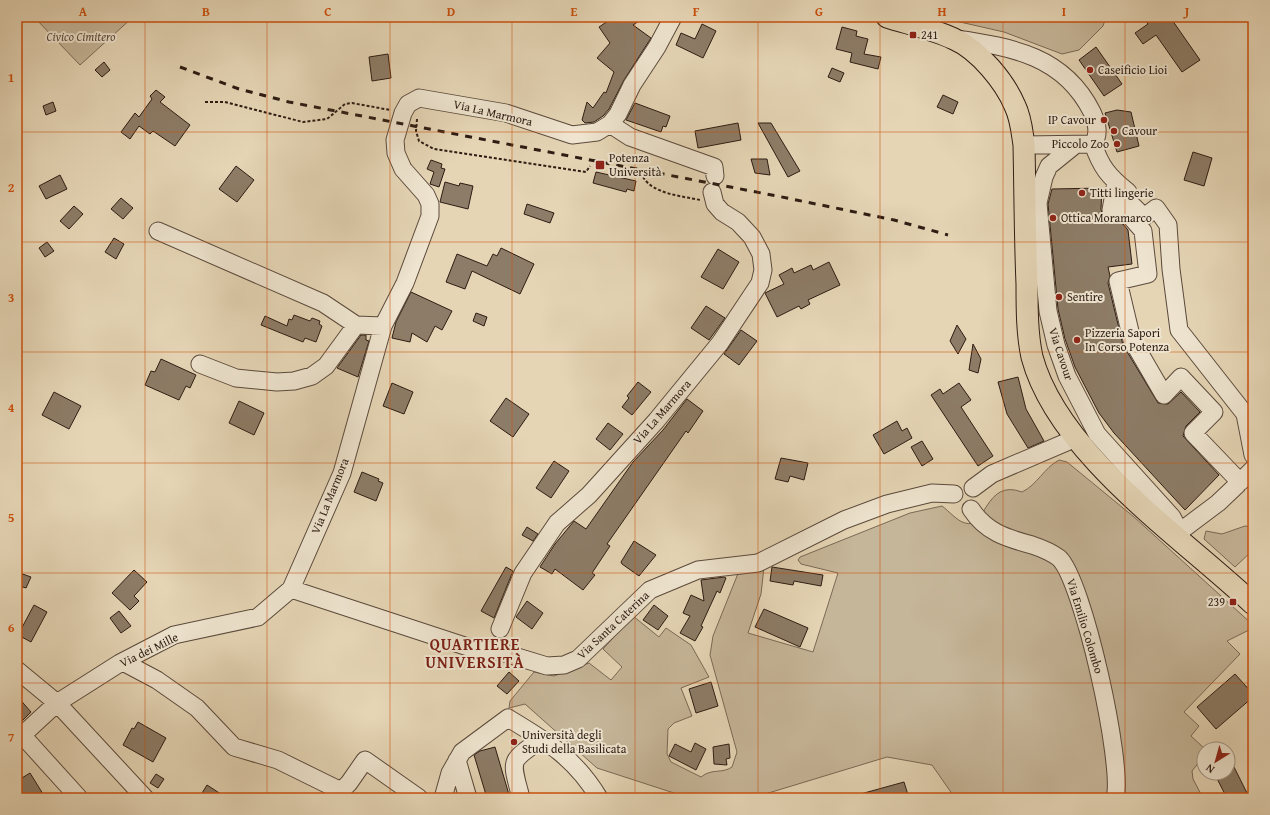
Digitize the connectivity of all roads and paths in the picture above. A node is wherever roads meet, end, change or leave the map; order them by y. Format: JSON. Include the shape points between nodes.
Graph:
{"nodes":[{"id":1,"x":673,"y":17,"type":"edge"},
{"id":2,"x":887,"y":17,"type":"edge"},
{"id":3,"x":955,"y":39,"type":"junction"},
{"id":4,"x":419,"y":98,"type":"junction"},
{"id":5,"x":205,"y":102,"type":"dead end"},
{"id":6,"x":403,"y":113,"type":"junction"},
{"id":7,"x":610,"y":124,"type":"junction"},
{"id":8,"x":1093,"y":144,"type":"junction"},
{"id":9,"x":1024,"y":145,"type":"junction"},
{"id":10,"x":1074,"y":145,"type":"junction"},
{"id":11,"x":590,"y":166,"type":"dead end"},
{"id":12,"x":643,"y":177,"type":"dead end"},
{"id":13,"x":714,"y":191,"type":"junction"},
{"id":14,"x":1149,"y":210,"type":"dead end"},
{"id":15,"x":158,"y":231,"type":"dead end"},
{"id":16,"x":356,"y":325,"type":"junction"},
{"id":17,"x":383,"y":326,"type":"junction"},
{"id":18,"x":200,"y":364,"type":"dead end"},
{"id":19,"x":1076,"y":438,"type":"junction"},
{"id":20,"x":1253,"y":455,"type":"edge"},
{"id":21,"x":1253,"y":469,"type":"edge"},
{"id":22,"x":1238,"y":484,"type":"dead end"},
{"id":23,"x":973,"y":488,"type":"junction"},
{"id":24,"x":954,"y":494,"type":"junction"},
{"id":25,"x":971,"y":509,"type":"junction"},
{"id":26,"x":1179,"y":536,"type":"junction"},
{"id":27,"x":291,"y":589,"type":"junction"},
{"id":28,"x":1253,"y":604,"type":"edge"},
{"id":29,"x":500,"y":629,"type":"dead end"},
{"id":30,"x":123,"y":662,"type":"junction"},
{"id":31,"x":17,"y":670,"type":"edge"},
{"id":32,"x":57,"y":703,"type":"junction"},
{"id":33,"x":20,"y":738,"type":"edge"},
{"id":34,"x":542,"y":738,"type":"junction"},
{"id":35,"x":457,"y":760,"type":"junction"},
{"id":36,"x":79,"y":798,"type":"edge"},
{"id":37,"x":145,"y":798,"type":"edge"},
{"id":38,"x":419,"y":798,"type":"edge"},
{"id":39,"x":443,"y":798,"type":"edge"},
{"id":40,"x":468,"y":798,"type":"edge"},
{"id":41,"x":521,"y":798,"type":"edge"},
{"id":42,"x":599,"y":798,"type":"edge"},
{"id":43,"x":1115,"y":798,"type":"edge"}],
"edges":[{"from":1,"to":7,"type":"street"},
{"from":2,"to":3,"type":"main road","name":"Via Cavour"},
{"from":3,"to":8,"type":"street","name":"Via Cavour","via":[[1001,45],[1032,55],[1055,68],[1068,78],[1085,99],[1094,117],[1098,132]]},
{"from":3,"to":9,"type":"main road","name":"Via Cavour","via":[[980,57],[1006,90],[1016,106]]},
{"from":4,"to":6,"type":"street","name":"Via La Marmora","via":[[408,104]]},
{"from":4,"to":7,"type":"street","name":"Via La Marmora","via":[[506,113],[572,135],[597,132]]},
{"from":4,"to":11,"type":"path","via":[[416,131],[419,141],[434,149],[586,172]]},
{"from":5,"to":6,"type":"path","via":[[225,102],[303,122],[327,119],[345,104],[352,103]]},
{"from":6,"to":17,"type":"street","name":"Via La Marmora","via":[[395,140],[396,153],[403,169],[426,194],[430,204],[430,216],[405,283]]},
{"from":7,"to":13,"type":"street","name":"Via La Marmora","via":[[630,137],[714,167]]},
{"from":8,"to":10,"type":"street"},
{"from":8,"to":14,"type":"street","via":[[1106,174]]},
{"from":9,"to":10,"type":"street"},
{"from":9,"to":19,"type":"main road","name":"Via Cavour","via":[[1028,320],[1032,356],[1042,384],[1059,415]]},
{"from":10,"to":26,"type":"street","name":"Via Cavour","via":[[1049,166],[1038,203],[1048,312],[1056,345],[1067,376],[1097,434],[1172,517]]},
{"from":12,"to":13,"type":"path","via":[[648,184],[659,190]]},
{"from":13,"to":29,"type":"street","name":"Via La Marmora","via":[[722,212],[738,222],[752,237],[761,254],[763,270],[760,283],[720,343],[656,421],[589,496],[557,523],[523,573]]},
{"from":15,"to":16,"type":"street","via":[[323,303]]},
{"from":16,"to":17,"type":"street"},
{"from":16,"to":18,"type":"street","via":[[326,366],[312,376],[294,381],[236,378]]},
{"from":17,"to":27,"type":"street","name":"Via La Marmora","via":[[342,473]]},
{"from":19,"to":23,"type":"street","name":"Via Santa Caterina","via":[[992,474]]},
{"from":19,"to":26,"type":"main road","name":"Via Cavour","via":[[1130,495]]},
{"from":20,"to":21,"type":"street","via":[[1244,414],[1179,330],[1168,225],[1156,208],[1144,217],[1115,188],[1111,210],[1129,215],[1143,231],[1148,274],[1118,281],[1132,340],[1164,395],[1181,377],[1214,412],[1193,433],[1240,482]]},
{"from":22,"to":26,"type":"street"},
{"from":23,"to":24,"type":"street","name":"Via Santa Caterina","via":[[961,486]]},
{"from":23,"to":25,"type":"street","via":[[978,499]]},
{"from":24,"to":25,"type":"street","via":[[953,501],[957,507]]},
{"from":24,"to":27,"type":"street","name":"Via Santa Caterina","via":[[932,493],[888,504],[844,520],[758,563],[698,570],[650,590],[578,659],[564,665],[547,666],[498,651],[477,650]]},
{"from":25,"to":43,"type":"street","name":"Via Emilio Colombo","via":[[988,528],[1000,535],[1044,549],[1059,558],[1065,566],[1098,665],[1117,771]]},
{"from":26,"to":28,"type":"main road","name":"Via Cavour"},
{"from":27,"to":30,"type":"street","name":"Via dei Mille","via":[[258,617],[174,635]]},
{"from":30,"to":32,"type":"street","name":"Via dei Mille"},
{"from":30,"to":38,"type":"street","via":[[157,680],[197,708],[234,747],[278,760],[341,791],[365,760]]},
{"from":31,"to":32,"type":"street"},
{"from":32,"to":33,"type":"street","name":"Via dei Mille"},
{"from":32,"to":37,"type":"street"},
{"from":33,"to":36,"type":"street"},
{"from":34,"to":35,"type":"street","via":[[508,718],[462,752]]},
{"from":34,"to":41,"type":"street","via":[[518,756],[513,767]]},
{"from":34,"to":42,"type":"street","via":[[574,764],[587,778]]},
{"from":35,"to":39,"type":"street","via":[[450,773]]},
{"from":35,"to":40,"type":"street"}]}
